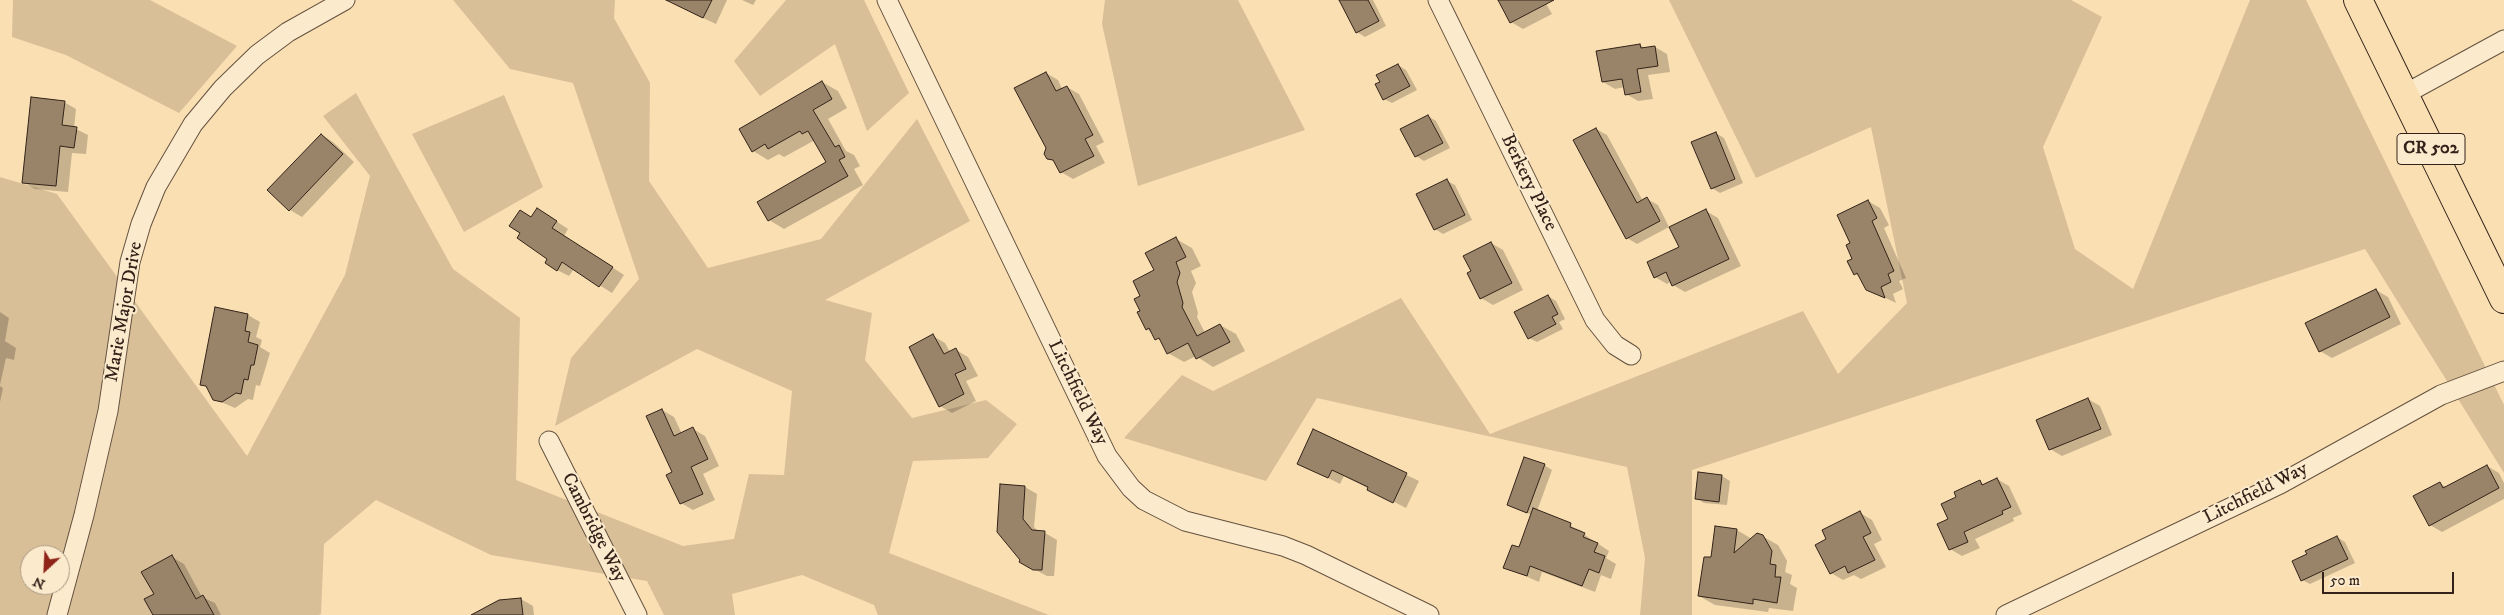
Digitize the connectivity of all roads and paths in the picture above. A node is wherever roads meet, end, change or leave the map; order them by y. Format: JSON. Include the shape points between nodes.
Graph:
{"nodes":[{"id":1,"x":345,"y":0,"type":"edge"},
{"id":2,"x":887,"y":0,"type":"edge"},
{"id":3,"x":1438,"y":0,"type":"edge"},
{"id":4,"x":2358,"y":0,"type":"edge"},
{"id":5,"x":2504,"y":40,"type":"edge"},
{"id":6,"x":2405,"y":94,"type":"junction"},
{"id":7,"x":2504,"y":299,"type":"edge"},
{"id":8,"x":1631,"y":355,"type":"dead end"},
{"id":9,"x":2504,"y":371,"type":"edge"},
{"id":10,"x":550,"y":441,"type":"dead end"},
{"id":11,"x":57,"y":615,"type":"edge"},
{"id":12,"x":638,"y":615,"type":"edge"},
{"id":13,"x":1429,"y":615,"type":"edge"},
{"id":14,"x":2006,"y":615,"type":"edge"}],
"edges":[{"from":1,"to":11,"type":"street","name":"Marie Major Drive","via":[[288,32],[256,56],[223,88],[193,124],[156,187],[130,262],[108,411]]},
{"from":2,"to":13,"type":"street","name":"Litchfield Way","via":[[1107,456],[1130,488],[1144,500],[1178,518],[1306,554]]},
{"from":3,"to":8,"type":"street","name":"Berkery Place","via":[[1595,320],[1615,345]]},
{"from":4,"to":6,"type":"main road","number":"CR 502"},
{"from":5,"to":6,"type":"street"},
{"from":6,"to":7,"type":"main road","number":"CR 502"},
{"from":9,"to":14,"type":"street","name":"Litchfield Way","via":[[2441,395],[2280,484]]},
{"from":10,"to":12,"type":"street","name":"Cambridge Way"}]}
